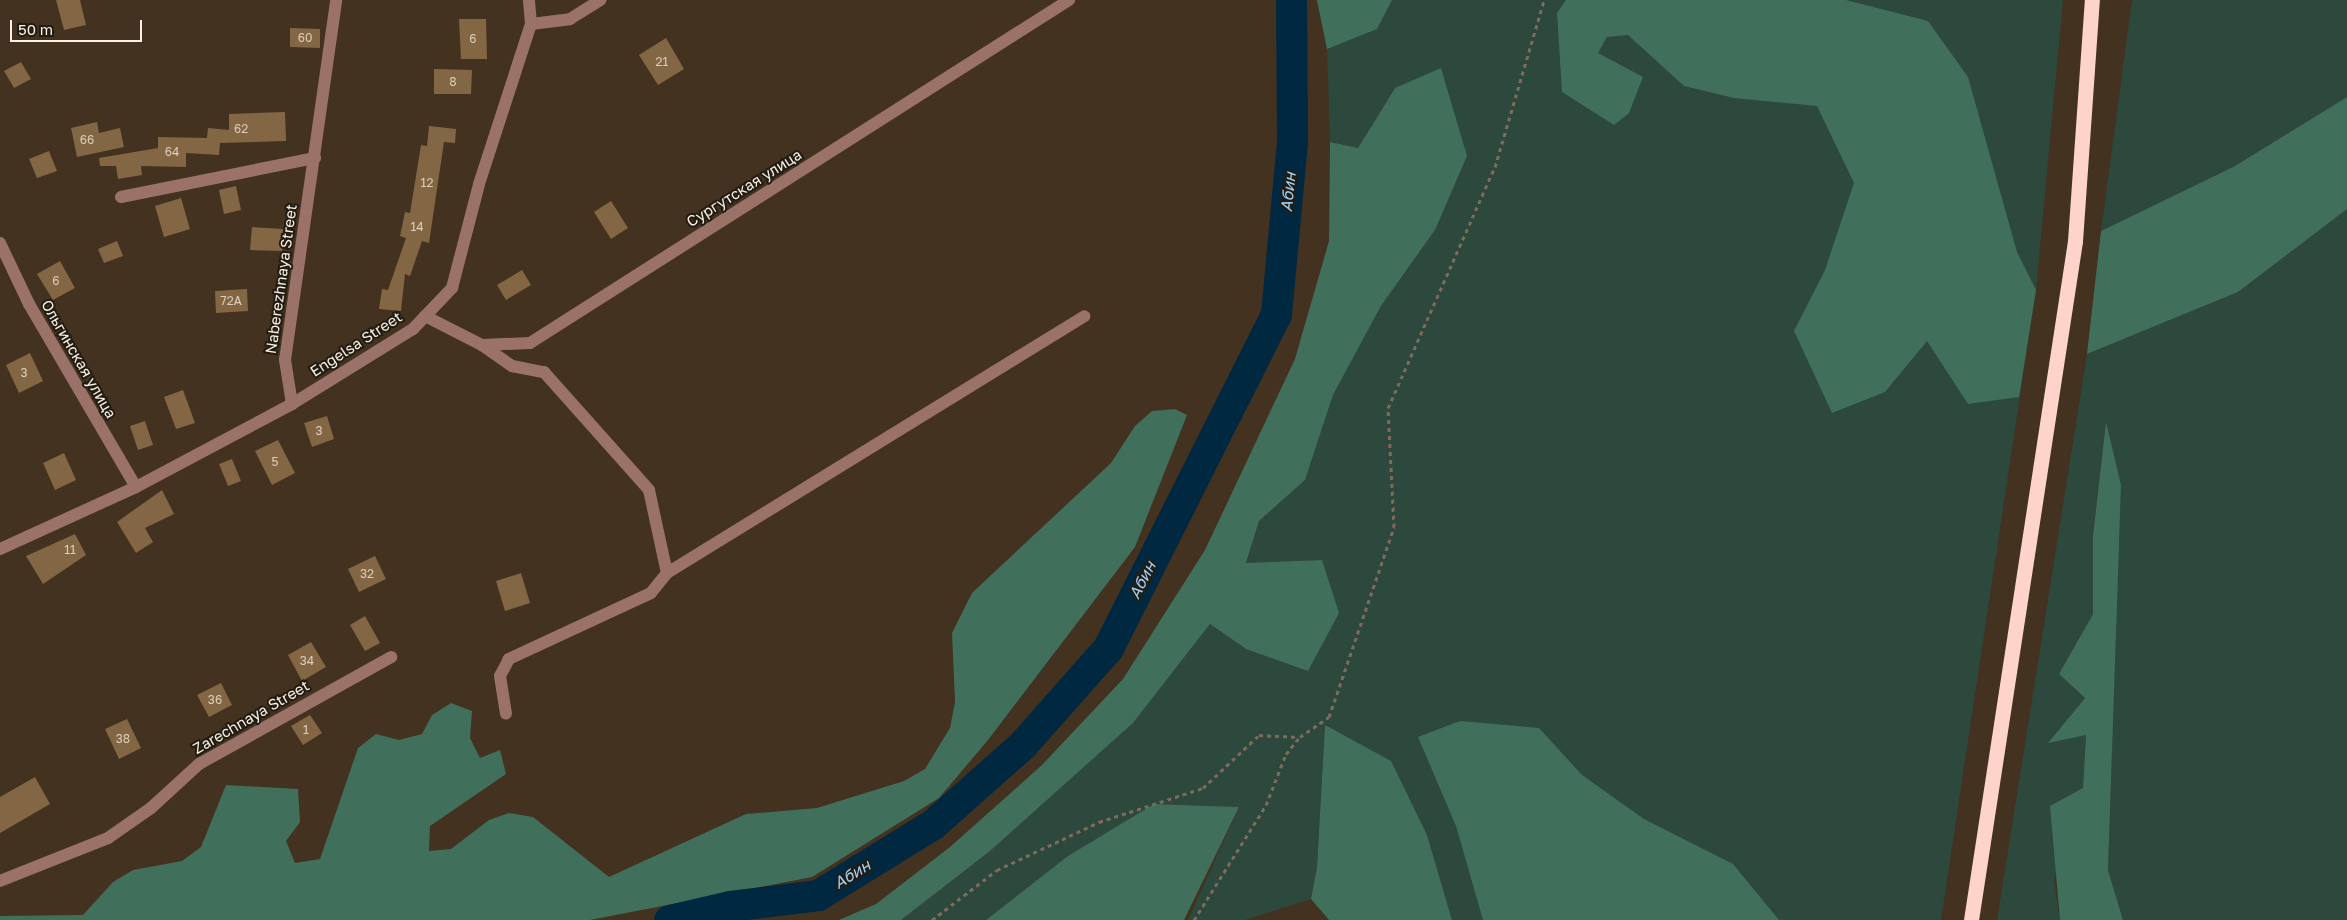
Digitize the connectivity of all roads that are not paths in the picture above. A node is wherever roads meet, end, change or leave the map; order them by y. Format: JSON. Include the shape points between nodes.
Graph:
{"nodes":[{"id":1,"x":336,"y":0,"type":"edge"},
{"id":2,"x":529,"y":0,"type":"edge"},
{"id":3,"x":600,"y":0,"type":"edge"},
{"id":4,"x":1069,"y":0,"type":"edge"},
{"id":5,"x":2092,"y":0,"type":"edge"},
{"id":6,"x":531,"y":24,"type":"junction"},
{"id":7,"x":316,"y":158,"type":"junction"},
{"id":8,"x":121,"y":197,"type":"dead end"},
{"id":9,"x":0,"y":243,"type":"edge"},
{"id":10,"x":425,"y":316,"type":"junction"},
{"id":11,"x":1084,"y":316,"type":"dead end"},
{"id":12,"x":482,"y":345,"type":"junction"},
{"id":13,"x":292,"y":404,"type":"junction"},
{"id":14,"x":136,"y":488,"type":"junction"},
{"id":15,"x":0,"y":549,"type":"edge"},
{"id":16,"x":666,"y":573,"type":"junction"},
{"id":17,"x":391,"y":657,"type":"dead end"},
{"id":18,"x":506,"y":714,"type":"dead end"},
{"id":19,"x":0,"y":881,"type":"edge"},
{"id":20,"x":1971,"y":920,"type":"edge"}],
"edges":[{"from":1,"to":7,"type":"street","name":"Naberezhnaya Street"},
{"from":2,"to":6,"type":"street","name":"Engelsa Street"},
{"from":3,"to":6,"type":"street","via":[[570,20]]},
{"from":4,"to":12,"type":"street","name":"Сургутская улица","via":[[530,343]]},
{"from":5,"to":20,"type":"highway","via":[[2075,241]]},
{"from":6,"to":10,"type":"street","name":"Engelsa Street","via":[[479,184],[452,288]]},
{"from":7,"to":8,"type":"street"},
{"from":7,"to":13,"type":"street","name":"Naberezhnaya Street","via":[[285,360]]},
{"from":9,"to":14,"type":"street","name":"Ольгинская улица","via":[[29,304]]},
{"from":10,"to":12,"type":"street","name":"Сургутская улица"},
{"from":10,"to":13,"type":"street","name":"Engelsa Street","via":[[412,329]]},
{"from":11,"to":16,"type":"street"},
{"from":12,"to":16,"type":"street","via":[[512,366],[544,372],[649,490]]},
{"from":13,"to":14,"type":"street","name":"Engelsa Street"},
{"from":14,"to":15,"type":"street","name":"Engelsa Street"},
{"from":16,"to":18,"type":"street","via":[[651,593],[509,659],[500,676]]},
{"from":17,"to":19,"type":"street","name":"Zarechnaya Street","via":[[199,764],[151,808],[108,838]]}]}
